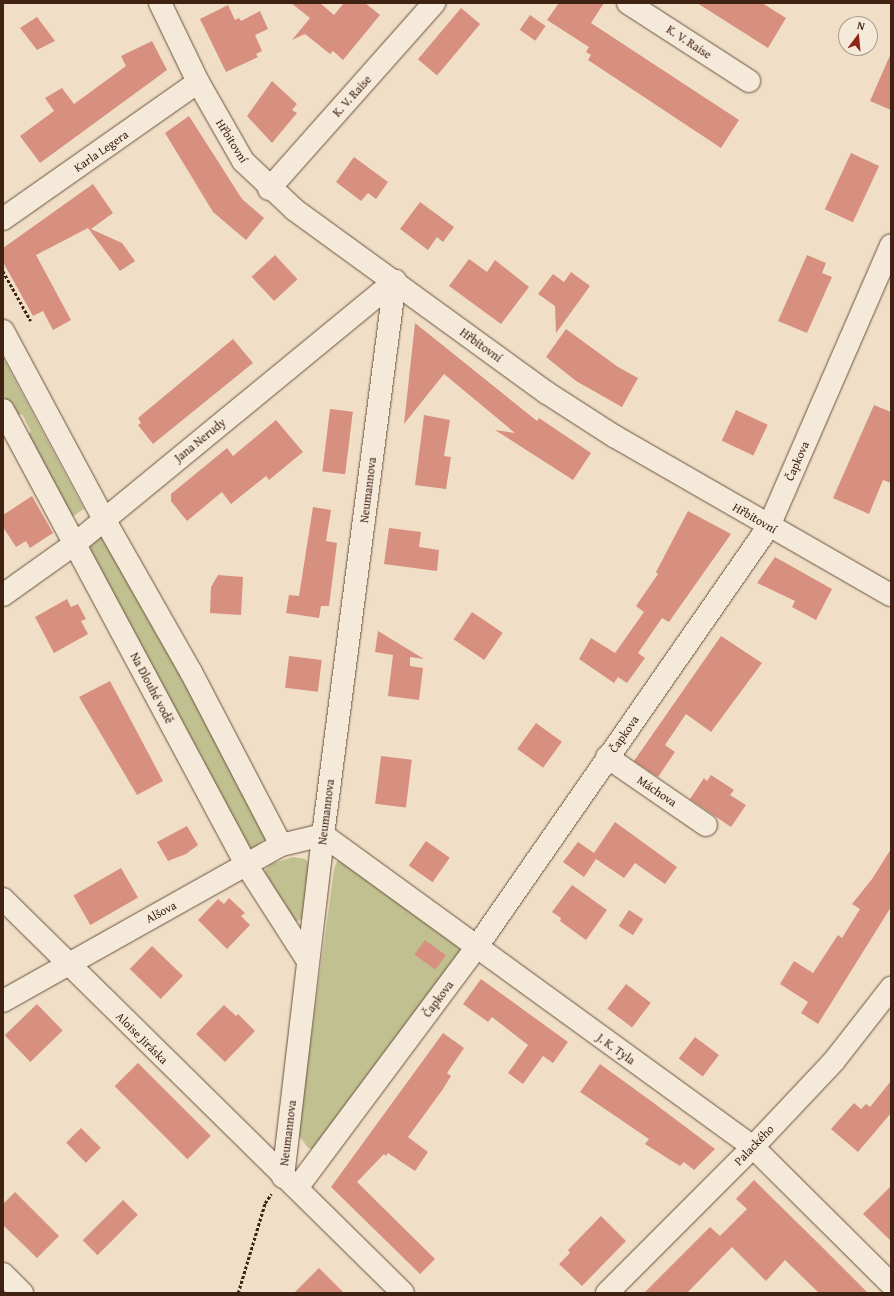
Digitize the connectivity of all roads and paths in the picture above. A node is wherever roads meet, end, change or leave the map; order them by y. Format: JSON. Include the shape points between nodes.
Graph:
{"nodes":[{"id":1,"x":160,"y":3,"type":"edge"},
{"id":2,"x":434,"y":3,"type":"edge"},
{"id":3,"x":628,"y":3,"type":"edge"},
{"id":4,"x":749,"y":81,"type":"dead end"},
{"id":5,"x":198,"y":82,"type":"junction"},
{"id":6,"x":269,"y":189,"type":"junction"},
{"id":7,"x":3,"y":219,"type":"edge"},
{"id":8,"x":891,"y":245,"type":"edge"},
{"id":9,"x":3,"y":271,"type":"edge"},
{"id":10,"x":395,"y":281,"type":"junction"},
{"id":11,"x":31,"y":321,"type":"dead end"},
{"id":12,"x":3,"y":331,"type":"edge"},
{"id":13,"x":3,"y":410,"type":"edge"},
{"id":14,"x":104,"y":519,"type":"junction"},
{"id":15,"x":769,"y":526,"type":"junction"},
{"id":16,"x":76,"y":544,"type":"junction"},
{"id":17,"x":3,"y":595,"type":"edge"},
{"id":18,"x":891,"y":595,"type":"edge"},
{"id":19,"x":607,"y":757,"type":"junction"},
{"id":20,"x":706,"y":825,"type":"dead end"},
{"id":21,"x":323,"y":835,"type":"junction"},
{"id":22,"x":281,"y":845,"type":"junction"},
{"id":23,"x":247,"y":866,"type":"junction"},
{"id":24,"x":3,"y":899,"type":"edge"},
{"id":25,"x":476,"y":948,"type":"junction"},
{"id":26,"x":308,"y":962,"type":"junction"},
{"id":27,"x":66,"y":963,"type":"junction"},
{"id":28,"x":891,"y":988,"type":"edge"},
{"id":29,"x":3,"y":1001,"type":"edge"},
{"id":30,"x":753,"y":1147,"type":"junction"},
{"id":31,"x":290,"y":1182,"type":"junction"},
{"id":32,"x":3,"y":1274,"type":"edge"},
{"id":33,"x":891,"y":1284,"type":"edge"},
{"id":34,"x":22,"y":1293,"type":"edge"},
{"id":35,"x":238,"y":1293,"type":"edge"},
{"id":36,"x":403,"y":1293,"type":"edge"},
{"id":37,"x":607,"y":1293,"type":"edge"}],
"edges":[{"from":1,"to":5,"type":"street","name":"Hřbitovní"},
{"from":2,"to":6,"type":"street","name":"K. V. Raise"},
{"from":3,"to":4,"type":"street","name":"K. V. Raise"},
{"from":5,"to":6,"type":"street","name":"Hřbitovní","via":[[243,161]]},
{"from":5,"to":7,"type":"street","name":"Karla Legera"},
{"from":6,"to":10,"type":"street","name":"Hřbitovní"},
{"from":8,"to":15,"type":"street","name":"Čapkova"},
{"from":9,"to":11,"type":"path"},
{"from":10,"to":14,"type":"street","name":"Jana Nerudy"},
{"from":10,"to":15,"type":"street","name":"Hřbitovní","via":[[546,393],[614,436]]},
{"from":10,"to":21,"type":"street","name":"Neumannova"},
{"from":12,"to":14,"type":"street"},
{"from":13,"to":16,"type":"street","name":"Na Dlouhé vodě"},
{"from":14,"to":16,"type":"street","name":"Jana Nerudy"},
{"from":14,"to":22,"type":"street","via":[[191,672]]},
{"from":15,"to":18,"type":"street","name":"Hřbitovní"},
{"from":15,"to":19,"type":"street","name":"Čapkova"},
{"from":16,"to":17,"type":"street","name":"Jana Nerudy"},
{"from":16,"to":23,"type":"street","name":"Na Dlouhé vodě"},
{"from":19,"to":20,"type":"street","name":"Máchova"},
{"from":19,"to":25,"type":"street","name":"Čapkova"},
{"from":21,"to":22,"type":"street","name":"Alšova"},
{"from":21,"to":25,"type":"street","name":"J. K. Tyla"},
{"from":21,"to":26,"type":"street","name":"Neumannova"},
{"from":22,"to":23,"type":"street","name":"Alšova"},
{"from":23,"to":26,"type":"street","name":"Na Dlouhé vodě"},
{"from":23,"to":27,"type":"street","name":"Alšova"},
{"from":24,"to":27,"type":"street","name":"Aloise Jiráska"},
{"from":25,"to":30,"type":"street","name":"J. K. Tyla"},
{"from":25,"to":31,"type":"street","name":"Čapkova"},
{"from":26,"to":31,"type":"street","name":"Neumannova"},
{"from":27,"to":29,"type":"street","name":"Alšova"},
{"from":27,"to":31,"type":"street","name":"Aloise Jiráska"},
{"from":28,"to":30,"type":"street","name":"Palackého","via":[[834,1061]]},
{"from":30,"to":33,"type":"street","name":"J. K. Tyla"},
{"from":30,"to":37,"type":"street","name":"Palackého"},
{"from":31,"to":35,"type":"path","via":[[265,1203]]},
{"from":31,"to":36,"type":"street"},
{"from":32,"to":34,"type":"street"}]}
